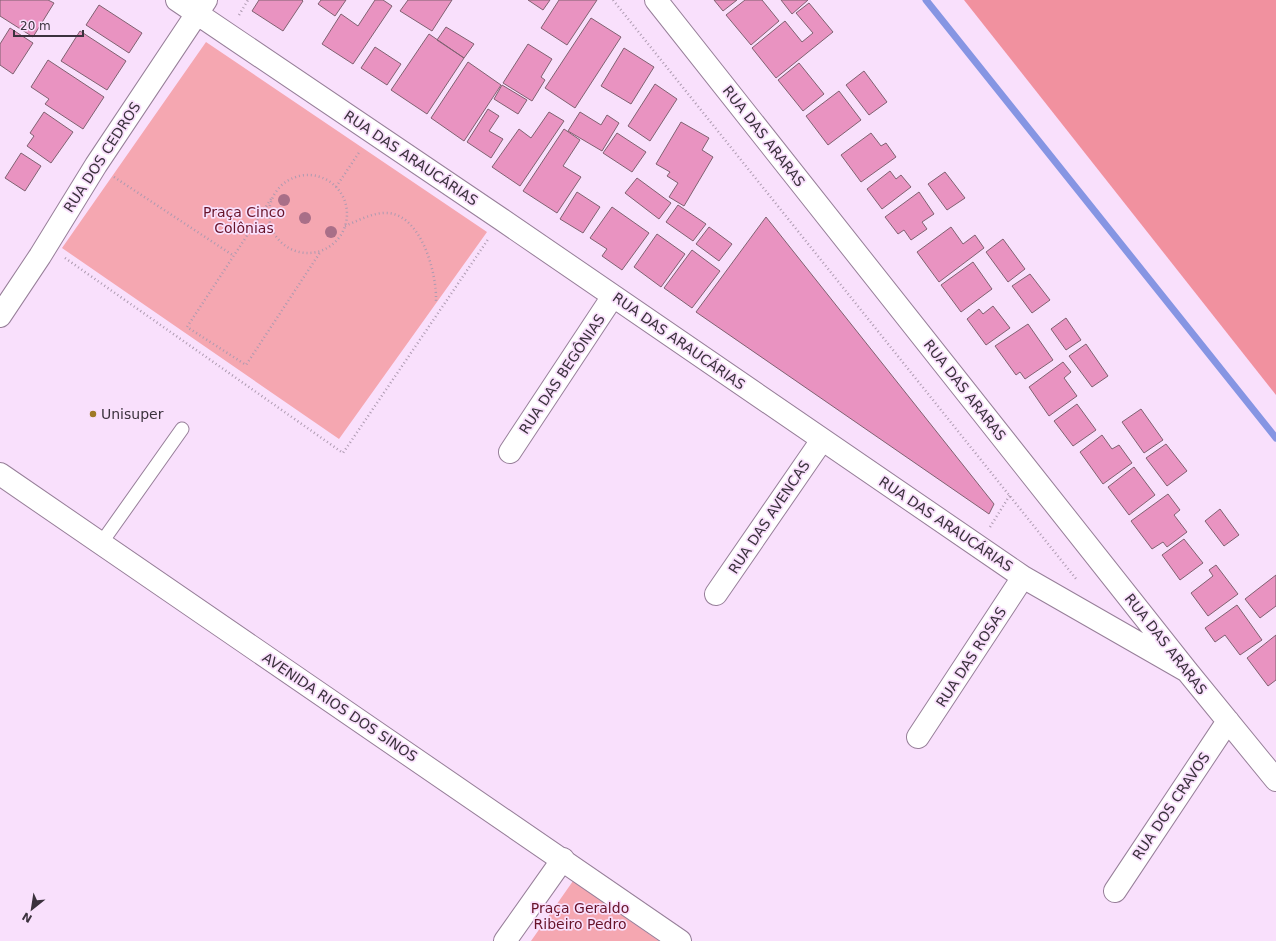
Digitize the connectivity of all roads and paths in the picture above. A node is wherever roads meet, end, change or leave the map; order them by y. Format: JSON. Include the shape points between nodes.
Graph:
{"nodes":[{"id":1,"x":177,"y":0,"type":"edge"},
{"id":2,"x":613,"y":0,"type":"edge"},
{"id":3,"x":656,"y":0,"type":"edge"},
{"id":4,"x":202,"y":7,"type":"edge"},
{"id":5,"x":373,"y":132,"type":"junction"},
{"id":6,"x":96,"y":164,"type":"junction"},
{"id":7,"x":336,"y":187,"type":"junction"},
{"id":8,"x":271,"y":199,"type":"junction"},
{"id":9,"x":501,"y":219,"type":"junction"},
{"id":10,"x":345,"y":226,"type":"junction"},
{"id":11,"x":46,"y":245,"type":"junction"},
{"id":12,"x":321,"y":251,"type":"junction"},
{"id":13,"x":234,"y":256,"type":"junction"},
{"id":14,"x":613,"y":296,"type":"junction"},
{"id":15,"x":436,"y":301,"type":"dead end"},
{"id":16,"x":0,"y":316,"type":"edge"},
{"id":17,"x":182,"y":429,"type":"dead end"},
{"id":18,"x":822,"y":440,"type":"junction"},
{"id":19,"x":510,"y":452,"type":"dead end"},
{"id":20,"x":0,"y":474,"type":"edge"},
{"id":21,"x":1010,"y":495,"type":"junction"},
{"id":22,"x":988,"y":531,"type":"dead end"},
{"id":23,"x":102,"y":542,"type":"junction"},
{"id":24,"x":1023,"y":577,"type":"junction"},
{"id":25,"x":1078,"y":582,"type":"dead end"},
{"id":26,"x":716,"y":594,"type":"dead end"},
{"id":27,"x":1187,"y":671,"type":"junction"},
{"id":28,"x":1228,"y":721,"type":"junction"},
{"id":29,"x":918,"y":737,"type":"dead end"},
{"id":30,"x":1276,"y":780,"type":"edge"},
{"id":31,"x":563,"y":859,"type":"junction"},
{"id":32,"x":1115,"y":891,"type":"dead end"},
{"id":33,"x":505,"y":941,"type":"edge"},
{"id":34,"x":680,"y":941,"type":"edge"}],
"edges":[{"from":1,"to":4,"type":"street","name":"RUA DAS ARAUCÁRIAS"},
{"from":2,"to":21,"type":"path"},
{"from":3,"to":27,"type":"street","name":"RUA DAS ARARAS"},
{"from":4,"to":5,"type":"street","name":"RUA DAS ARAUCÁRIAS"},
{"from":4,"to":6,"type":"street","name":"RUA DOS CEDROS"},
{"from":5,"to":7,"type":"path"},
{"from":5,"to":9,"type":"street","name":"RUA DAS ARAUCÁRIAS"},
{"from":6,"to":11,"type":"street","name":"RUA DOS CEDROS"},
{"from":6,"to":13,"type":"path"},
{"from":7,"to":8,"type":"path","via":[[313,175],[300,176],[288,180],[278,188]]},
{"from":7,"to":10,"type":"path","via":[[346,205]]},
{"from":8,"to":12,"type":"path","via":[[270,224],[276,236],[296,251]]},
{"from":8,"to":13,"type":"path"},
{"from":9,"to":11,"type":"path","via":[[343,453]]},
{"from":9,"to":14,"type":"street","name":"RUA DAS ARAUCÁRIAS"},
{"from":10,"to":12,"type":"path","via":[[340,237]]},
{"from":10,"to":15,"type":"path","via":[[369,215],[384,213],[400,216],[415,229],[425,248],[436,288]]},
{"from":11,"to":16,"type":"street","name":"RUA DOS CEDROS"},
{"from":12,"to":13,"type":"path","via":[[246,365],[187,327]]},
{"from":14,"to":18,"type":"street","name":"RUA DAS ARAUCÁRIAS"},
{"from":14,"to":19,"type":"street","name":"RUA DAS BEGÔNIAS"},
{"from":17,"to":23,"type":"lane"},
{"from":18,"to":24,"type":"street","name":"RUA DAS ARAUCÁRIAS"},
{"from":18,"to":26,"type":"street","name":"RUA DAS AVENCAS"},
{"from":20,"to":23,"type":"street","name":"AVENIDA RIOS DOS SINOS"},
{"from":21,"to":22,"type":"path"},
{"from":21,"to":25,"type":"path"},
{"from":23,"to":31,"type":"street","name":"AVENIDA RIOS DOS SINOS"},
{"from":24,"to":27,"type":"street","name":"RUA DAS ARAUCÁRIAS"},
{"from":24,"to":29,"type":"street","name":"RUA DAS ROSAS"},
{"from":27,"to":28,"type":"street","name":"RUA DAS ARARAS"},
{"from":28,"to":30,"type":"street","name":"RUA DAS ARARAS"},
{"from":28,"to":32,"type":"street","name":"RUA DOS CRAVOS"},
{"from":31,"to":33,"type":"street"},
{"from":31,"to":34,"type":"street","name":"AVENIDA RIOS DOS SINOS"}]}
